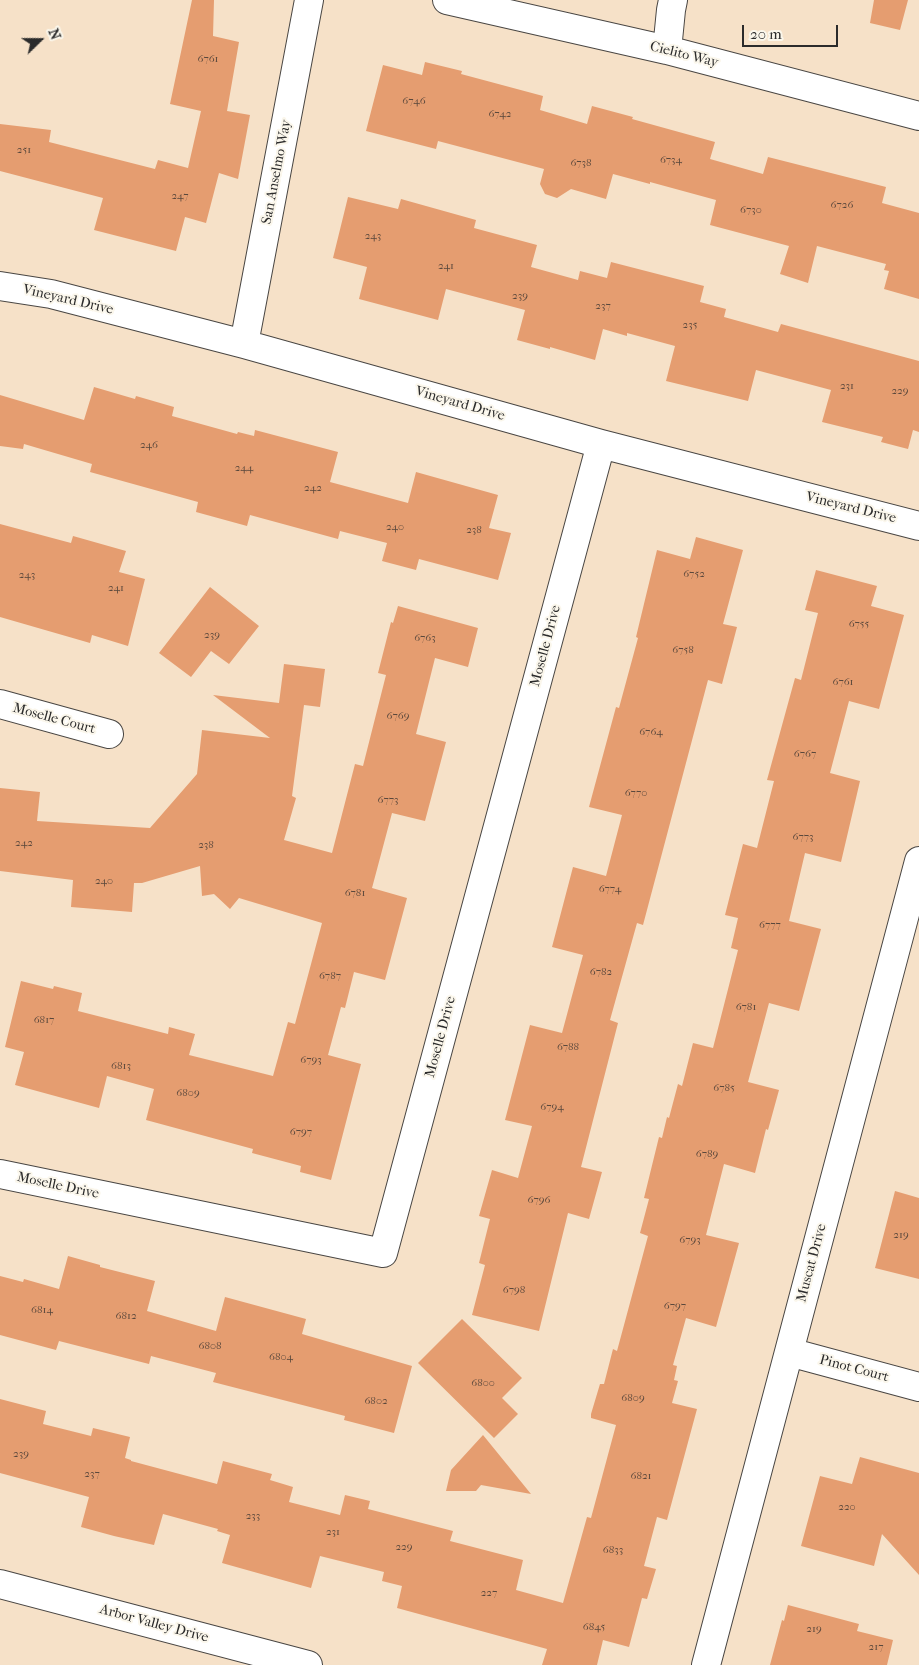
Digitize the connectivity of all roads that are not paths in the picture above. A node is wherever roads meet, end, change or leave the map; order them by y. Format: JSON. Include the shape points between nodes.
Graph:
{"nodes":[{"id":1,"x":309,"y":0,"type":"edge"},
{"id":2,"x":447,"y":0,"type":"edge"},
{"id":3,"x":673,"y":0,"type":"edge"},
{"id":4,"x":667,"y":50,"type":"junction"},
{"id":5,"x":919,"y":116,"type":"edge"},
{"id":6,"x":0,"y":286,"type":"edge"},
{"id":7,"x":244,"y":344,"type":"junction"},
{"id":8,"x":601,"y":444,"type":"junction"},
{"id":9,"x":919,"y":526,"type":"edge"},
{"id":10,"x":0,"y":704,"type":"edge"},
{"id":11,"x":109,"y":734,"type":"dead end"},
{"id":12,"x":919,"y":862,"type":"edge"},
{"id":13,"x":908,"y":952,"type":"edge"},
{"id":14,"x":0,"y":1174,"type":"edge"},
{"id":15,"x":789,"y":1352,"type":"junction"},
{"id":16,"x":919,"y":1387,"type":"edge"},
{"id":17,"x":0,"y":1584,"type":"edge"},
{"id":18,"x":308,"y":1665,"type":"edge"},
{"id":19,"x":706,"y":1665,"type":"edge"}],
"edges":[{"from":1,"to":7,"type":"street","name":"San Anselmo Way"},
{"from":2,"to":4,"type":"street","name":"Cielito Way"},
{"from":3,"to":4,"type":"street"},
{"from":4,"to":5,"type":"street","name":"Cielito Way"},
{"from":6,"to":7,"type":"street","name":"Vineyard Drive","via":[[51,294]]},
{"from":7,"to":8,"type":"street","name":"Vineyard Drive"},
{"from":8,"to":9,"type":"street","name":"Vineyard Drive"},
{"from":8,"to":14,"type":"street","name":"Moselle Drive","via":[[383,1253]]},
{"from":10,"to":11,"type":"street","name":"Moselle Court"},
{"from":12,"to":13,"type":"street","name":"Muscat Drive"},
{"from":13,"to":15,"type":"street","name":"Muscat Drive"},
{"from":15,"to":16,"type":"street","name":"Pinot Court"},
{"from":15,"to":19,"type":"street","name":"Muscat Drive"},
{"from":17,"to":18,"type":"street","name":"Arbor Valley Drive"}]}
